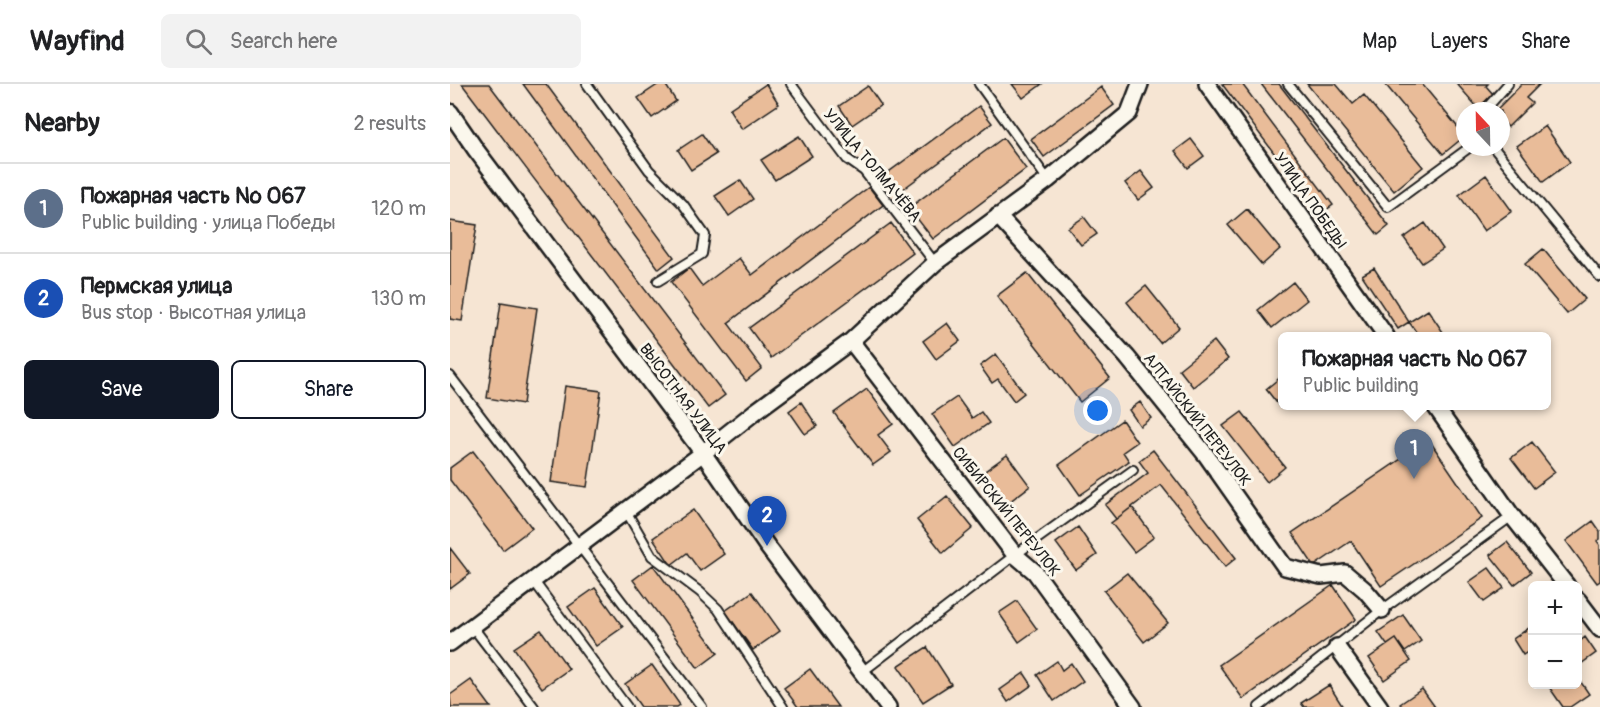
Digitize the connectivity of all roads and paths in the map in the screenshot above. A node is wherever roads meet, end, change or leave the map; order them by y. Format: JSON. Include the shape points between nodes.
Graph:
{"nodes":[{"id":1,"x":587,"y":84,"type":"edge"},
{"id":2,"x":791,"y":84,"type":"edge"},
{"id":3,"x":979,"y":84,"type":"edge"},
{"id":4,"x":1140,"y":84,"type":"edge"},
{"id":5,"x":1207,"y":84,"type":"edge"},
{"id":6,"x":1288,"y":84,"type":"edge"},
{"id":7,"x":1508,"y":84,"type":"edge"},
{"id":8,"x":1492,"y":102,"type":"edge"},
{"id":9,"x":450,"y":112,"type":"edge"},
{"id":10,"x":1458,"y":156,"type":"edge"},
{"id":11,"x":1500,"y":156,"type":"edge"},
{"id":12,"x":1048,"y":180,"type":"junction"},
{"id":13,"x":998,"y":216,"type":"junction"},
{"id":14,"x":935,"y":263,"type":"junction"},
{"id":15,"x":1600,"y":277,"type":"edge"},
{"id":16,"x":658,"y":281,"type":"dead end"},
{"id":17,"x":1383,"y":332,"type":"edge"},
{"id":18,"x":851,"y":341,"type":"junction"},
{"id":19,"x":450,"y":376,"type":"edge"},
{"id":20,"x":1438,"y":410,"type":"edge"},
{"id":21,"x":703,"y":453,"type":"junction"},
{"id":22,"x":1133,"y":470,"type":"dead end"},
{"id":23,"x":626,"y":511,"type":"junction"},
{"id":24,"x":1512,"y":516,"type":"junction"},
{"id":25,"x":580,"y":545,"type":"junction"},
{"id":26,"x":1015,"y":555,"type":"junction"},
{"id":27,"x":533,"y":580,"type":"junction"},
{"id":28,"x":1564,"y":581,"type":"edge"},
{"id":29,"x":1582,"y":605,"type":"edge"},
{"id":30,"x":1382,"y":610,"type":"junction"},
{"id":31,"x":472,"y":626,"type":"junction"},
{"id":32,"x":1600,"y":629,"type":"edge"},
{"id":33,"x":450,"y":643,"type":"edge"},
{"id":34,"x":1338,"y":647,"type":"junction"},
{"id":35,"x":862,"y":672,"type":"junction"},
{"id":36,"x":534,"y":707,"type":"edge"},
{"id":37,"x":627,"y":707,"type":"edge"},
{"id":38,"x":702,"y":707,"type":"edge"},
{"id":39,"x":783,"y":707,"type":"edge"},
{"id":40,"x":888,"y":707,"type":"edge"},
{"id":41,"x":1133,"y":707,"type":"edge"},
{"id":42,"x":1259,"y":707,"type":"edge"},
{"id":43,"x":1380,"y":707,"type":"edge"}],
"edges":[{"from":1,"to":16,"type":"lane","via":[[649,170],[683,204],[705,235],[702,254]]},
{"from":2,"to":14,"type":"lane","name":"УЛИЦА ТОЛМАЧЁВА","via":[[847,159],[864,171]]},
{"from":3,"to":12,"type":"lane"},
{"from":4,"to":12,"type":"street","via":[[1129,113]]},
{"from":5,"to":17,"type":"street","name":"УЛИЦА ПОБЕДЫ"},
{"from":6,"to":10,"type":"lane","via":[[1388,207]]},
{"from":7,"to":8,"type":"lane"},
{"from":9,"to":21,"type":"street","name":"ВЫСОТНАЯ УЛИЦА"},
{"from":11,"to":15,"type":"lane"},
{"from":12,"to":13,"type":"street"},
{"from":13,"to":14,"type":"street"},
{"from":13,"to":30,"type":"street","name":"АЛТАЙСКИЙ ПЕРЕУЛОК","via":[[1127,357],[1206,455],[1285,567],[1322,576],[1345,573]]},
{"from":14,"to":18,"type":"street"},
{"from":18,"to":21,"type":"street"},
{"from":18,"to":26,"type":"street","name":"СИБИРСКИЙ ПЕРЕУЛОК"},
{"from":19,"to":25,"type":"lane"},
{"from":20,"to":24,"type":"street"},
{"from":21,"to":23,"type":"street"},
{"from":21,"to":35,"type":"street","name":"ВЫСОТНАЯ УЛИЦА"},
{"from":22,"to":26,"type":"lane"},
{"from":23,"to":25,"type":"street"},
{"from":23,"to":39,"type":"lane","via":[[652,556],[718,609]]},
{"from":24,"to":28,"type":"street"},
{"from":24,"to":30,"type":"lane"},
{"from":25,"to":27,"type":"street"},
{"from":25,"to":38,"type":"lane"},
{"from":26,"to":35,"type":"lane"},
{"from":26,"to":41,"type":"street","name":"СИБИРСКИЙ ПЕРЕУЛОК","via":[[1035,572]]},
{"from":27,"to":31,"type":"street"},
{"from":27,"to":37,"type":"lane"},
{"from":29,"to":32,"type":"street"},
{"from":30,"to":34,"type":"lane"},
{"from":31,"to":33,"type":"street"},
{"from":31,"to":36,"type":"lane"},
{"from":34,"to":42,"type":"lane"},
{"from":34,"to":43,"type":"street"},
{"from":35,"to":40,"type":"street","name":"ВЫСОТНАЯ УЛИЦА"}]}
